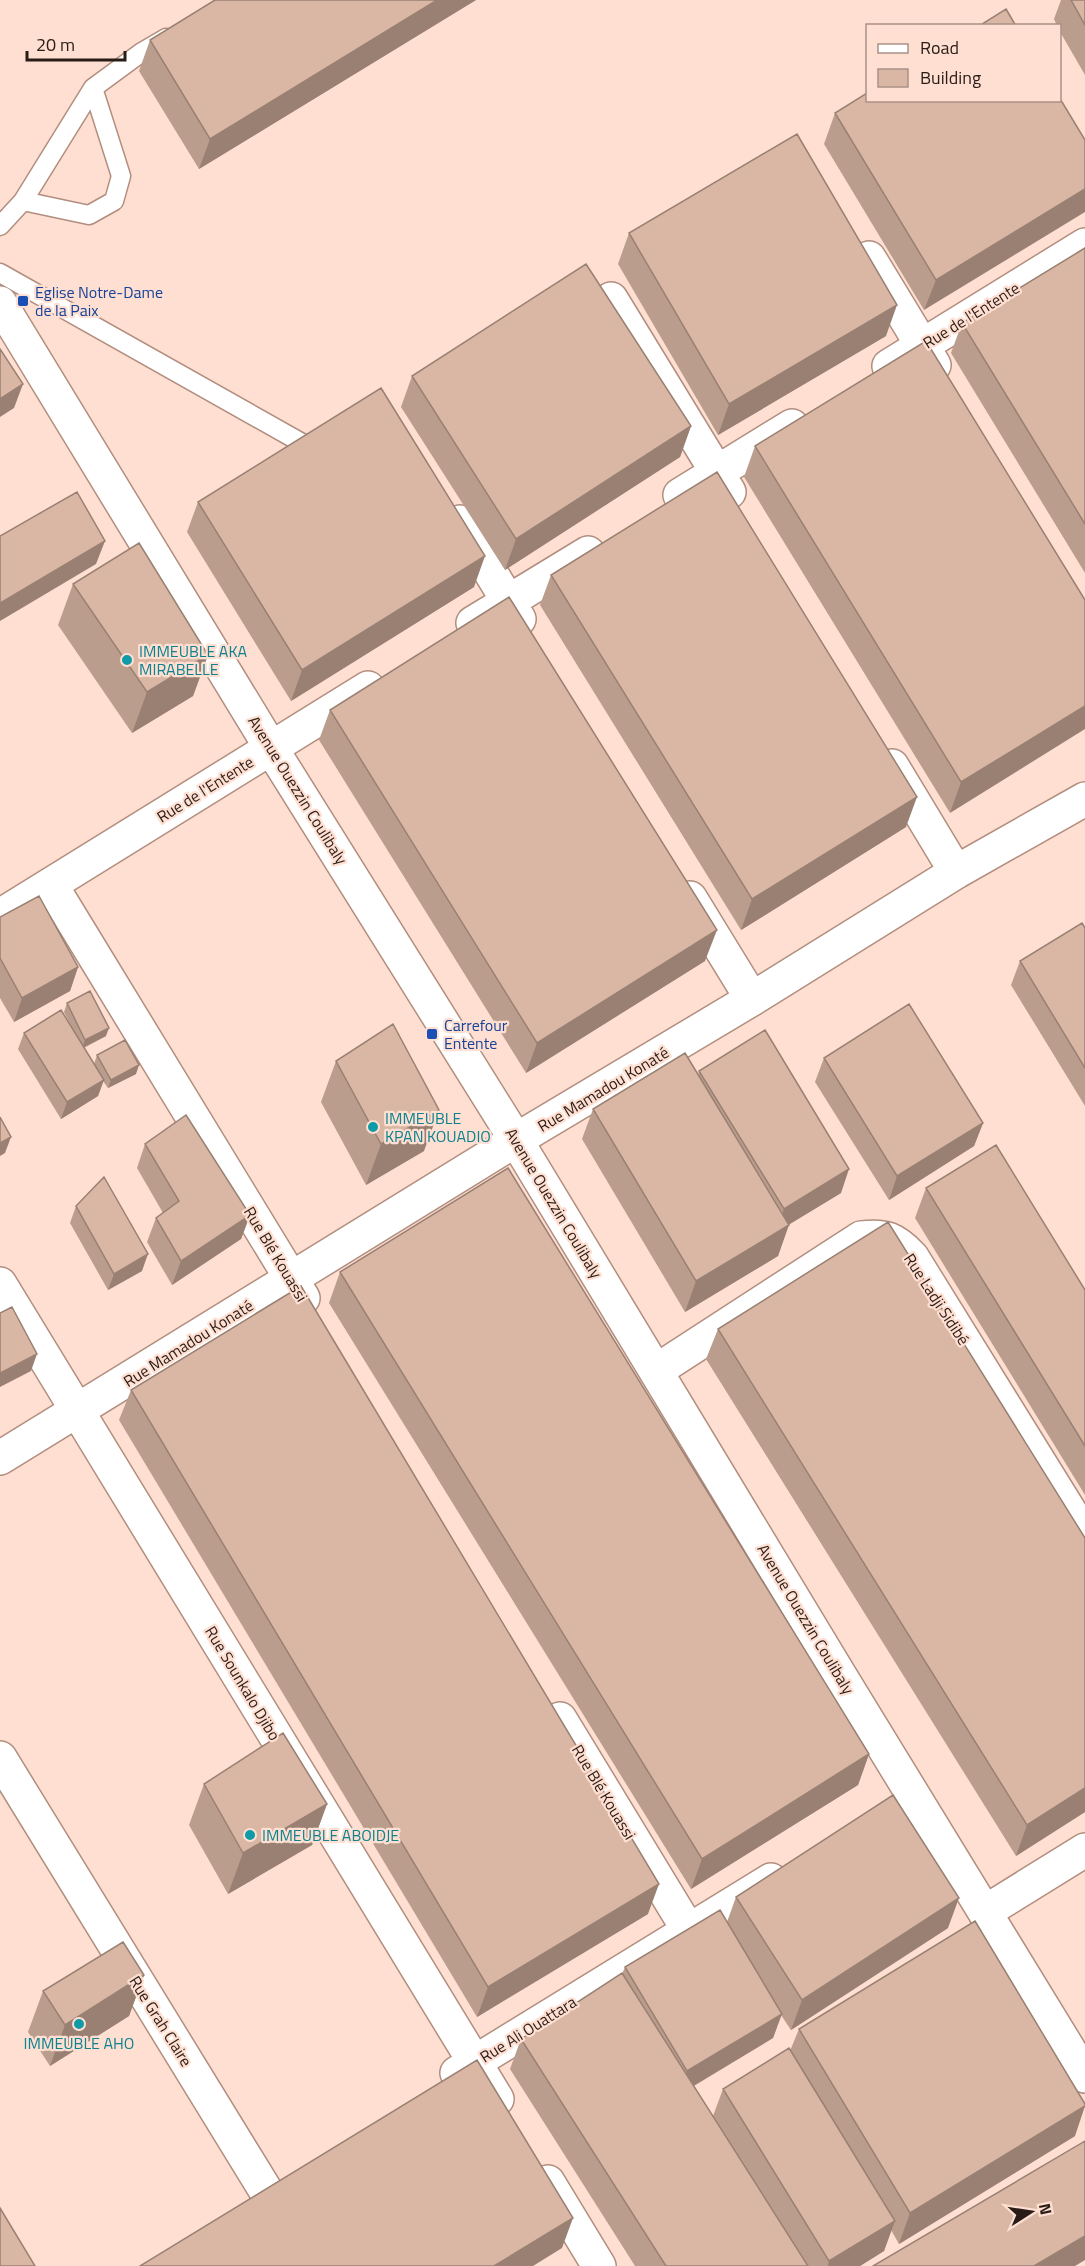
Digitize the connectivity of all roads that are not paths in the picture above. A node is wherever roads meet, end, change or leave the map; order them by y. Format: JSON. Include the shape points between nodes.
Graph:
{"nodes":[{"id":1,"x":181,"y":29,"type":"edge"},
{"id":2,"x":93,"y":88,"type":"junction"},
{"id":3,"x":22,"y":201,"type":"junction"},
{"id":4,"x":0,"y":226,"type":"edge"},
{"id":5,"x":855,"y":235,"type":"edge"},
{"id":6,"x":1085,"y":245,"type":"edge"},
{"id":7,"x":0,"y":273,"type":"edge"},
{"id":8,"x":611,"y":299,"type":"edge"},
{"id":9,"x":0,"y":303,"type":"edge"},
{"id":10,"x":922,"y":346,"type":"junction"},
{"id":11,"x":863,"y":382,"type":"edge"},
{"id":12,"x":946,"y":386,"type":"edge"},
{"id":13,"x":814,"y":412,"type":"edge"},
{"id":14,"x":309,"y":447,"type":"edge"},
{"id":15,"x":717,"y":472,"type":"junction"},
{"id":16,"x":443,"y":494,"type":"edge"},
{"id":17,"x":657,"y":510,"type":"edge"},
{"id":18,"x":741,"y":513,"type":"edge"},
{"id":19,"x":618,"y":534,"type":"edge"},
{"id":20,"x":508,"y":602,"type":"junction"},
{"id":21,"x":449,"y":638,"type":"edge"},
{"id":22,"x":533,"y":643,"type":"edge"},
{"id":23,"x":390,"y":675,"type":"edge"},
{"id":24,"x":876,"y":739,"type":"edge"},
{"id":25,"x":271,"y":748,"type":"junction"},
{"id":26,"x":1085,"y":799,"type":"edge"},
{"id":27,"x":956,"y":872,"type":"junction"},
{"id":28,"x":677,"y":877,"type":"edge"},
{"id":29,"x":51,"y":885,"type":"junction"},
{"id":30,"x":0,"y":916,"type":"edge"},
{"id":31,"x":752,"y":999,"type":"junction"},
{"id":32,"x":516,"y":1140,"type":"junction"},
{"id":33,"x":291,"y":1279,"type":"junction"},
{"id":34,"x":0,"y":1284,"type":"edge"},
{"id":35,"x":316,"y":1320,"type":"edge"},
{"id":36,"x":656,"y":1371,"type":"junction"},
{"id":37,"x":78,"y":1411,"type":"junction"},
{"id":38,"x":0,"y":1458,"type":"edge"},
{"id":39,"x":1085,"y":1536,"type":"edge"},
{"id":40,"x":546,"y":1697,"type":"edge"},
{"id":41,"x":0,"y":1758,"type":"edge"},
{"id":42,"x":912,"y":1793,"type":"junction"},
{"id":43,"x":882,"y":1812,"type":"edge"},
{"id":44,"x":1085,"y":1850,"type":"edge"},
{"id":45,"x":801,"y":1862,"type":"edge"},
{"id":46,"x":988,"y":1918,"type":"junction"},
{"id":47,"x":689,"y":1931,"type":"junction"},
{"id":48,"x":963,"y":1943,"type":"edge"},
{"id":49,"x":475,"y":2062,"type":"junction"},
{"id":50,"x":1085,"y":2076,"type":"edge"},
{"id":51,"x":435,"y":2087,"type":"edge"},
{"id":52,"x":512,"y":2123,"type":"edge"},
{"id":53,"x":531,"y":2154,"type":"edge"},
{"id":54,"x":296,"y":2173,"type":"edge"},
{"id":55,"x":599,"y":2266,"type":"edge"}],
"edges":[{"from":1,"to":2,"type":"lane"},
{"from":2,"to":3,"type":"lane"},
{"from":2,"to":3,"type":"lane","via":[[121,176],[114,201],[89,214]]},
{"from":3,"to":4,"type":"lane"},
{"from":5,"to":10,"type":"street"},
{"from":6,"to":10,"type":"street","name":"Rue de l'Entente"},
{"from":7,"to":14,"type":"lane"},
{"from":8,"to":15,"type":"street"},
{"from":9,"to":25,"type":"street","name":"Avenue Ouezzin Coulibaly"},
{"from":10,"to":11,"type":"street","name":"Rue de l'Entente"},
{"from":10,"to":12,"type":"street"},
{"from":13,"to":15,"type":"street"},
{"from":15,"to":17,"type":"street"},
{"from":15,"to":18,"type":"street"},
{"from":16,"to":20,"type":"street"},
{"from":19,"to":20,"type":"street"},
{"from":20,"to":21,"type":"street"},
{"from":20,"to":22,"type":"street"},
{"from":23,"to":25,"type":"street","name":"Rue de l'Entente"},
{"from":24,"to":27,"type":"street"},
{"from":25,"to":29,"type":"street","name":"Rue de l'Entente"},
{"from":25,"to":32,"type":"street","name":"Avenue Ouezzin Coulibaly"},
{"from":26,"to":27,"type":"street","name":"Rue Mamadou Konaté"},
{"from":27,"to":31,"type":"street","name":"Rue Mamadou Konaté"},
{"from":28,"to":31,"type":"street"},
{"from":29,"to":30,"type":"street","name":"Rue de l'Entente"},
{"from":29,"to":33,"type":"street","name":"Rue Blé Kouassi"},
{"from":31,"to":32,"type":"street","name":"Rue Mamadou Konaté"},
{"from":32,"to":33,"type":"street","name":"Rue Mamadou Konaté"},
{"from":32,"to":36,"type":"street","name":"Avenue Ouezzin Coulibaly"},
{"from":33,"to":35,"type":"street","name":"Rue Blé Kouassi"},
{"from":33,"to":37,"type":"street","name":"Rue Mamadou Konaté"},
{"from":34,"to":37,"type":"street","name":"Rue Sounkalo Djibo"},
{"from":36,"to":39,"type":"street","name":"Rue Ladji Sidibé","via":[[861,1238],[880,1236],[900,1243]]},
{"from":36,"to":42,"type":"street","name":"Avenue Ouezzin Coulibaly"},
{"from":37,"to":38,"type":"street","name":"Rue Mamadou Konaté"},
{"from":37,"to":49,"type":"street","name":"Rue Sounkalo Djibo"},
{"from":40,"to":47,"type":"street","name":"Rue Blé Kouassi"},
{"from":41,"to":54,"type":"street","name":"Rue Grah Claire","via":[[256,2197]]},
{"from":42,"to":43,"type":"street"},
{"from":42,"to":46,"type":"street","name":"Avenue Ouezzin Coulibaly"},
{"from":44,"to":46,"type":"street"},
{"from":45,"to":47,"type":"street","name":"Rue Ali Ouattara"},
{"from":46,"to":48,"type":"street"},
{"from":46,"to":50,"type":"street","name":"Avenue Ouezzin Coulibaly"},
{"from":47,"to":49,"type":"street","name":"Rue Ali Ouattara"},
{"from":49,"to":51,"type":"street","name":"Rue Ali Ouattara"},
{"from":49,"to":52,"type":"street","name":"Rue Sounkalo Djibo"},
{"from":53,"to":55,"type":"street"}]}
